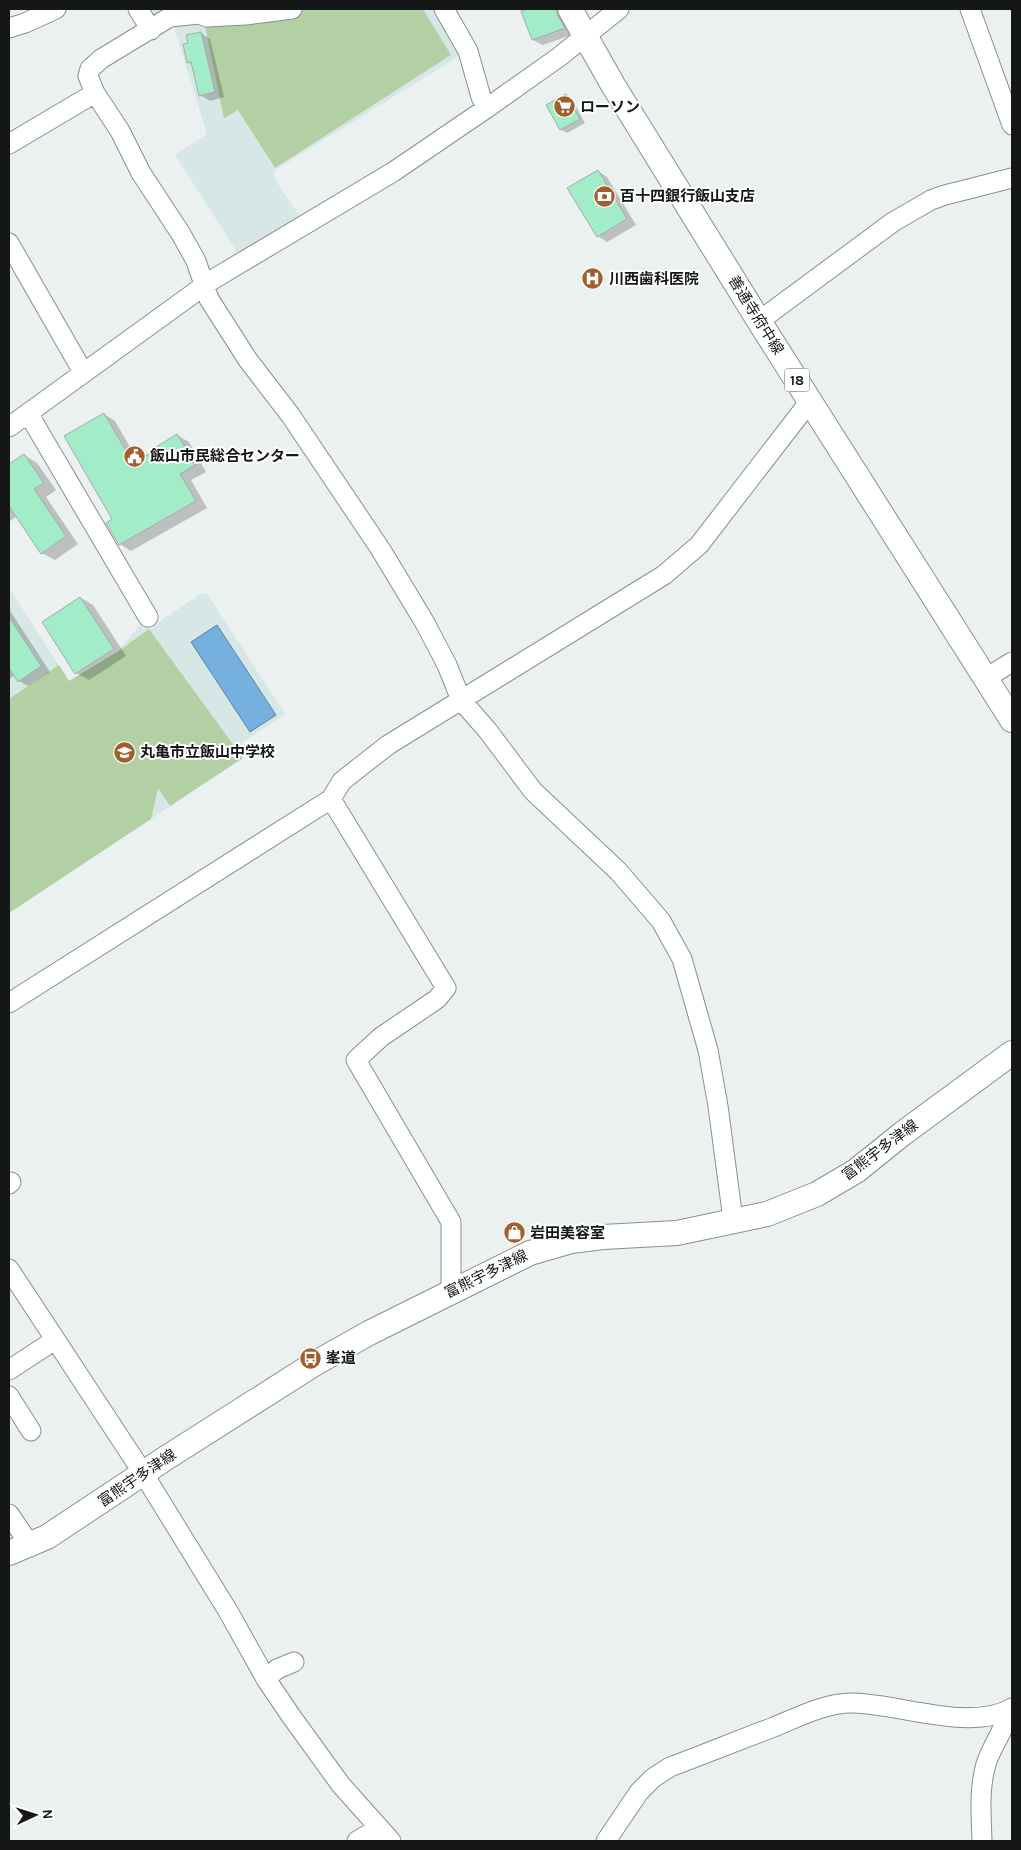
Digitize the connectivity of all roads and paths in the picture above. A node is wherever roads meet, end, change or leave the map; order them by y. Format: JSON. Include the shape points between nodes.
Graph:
{"nodes":[{"id":1,"x":56,"y":9,"type":"edge"},
{"id":2,"x":138,"y":9,"type":"edge"},
{"id":3,"x":292,"y":9,"type":"edge"},
{"id":4,"x":444,"y":9,"type":"edge"},
{"id":5,"x":570,"y":9,"type":"edge"},
{"id":6,"x":620,"y":9,"type":"edge"},
{"id":7,"x":970,"y":9,"type":"edge"},
{"id":8,"x":9,"y":28,"type":"edge"},
{"id":9,"x":151,"y":30,"type":"junction"},
{"id":10,"x":585,"y":36,"type":"junction"},
{"id":11,"x":95,"y":92,"type":"junction"},
{"id":12,"x":487,"y":108,"type":"junction"},
{"id":13,"x":1012,"y":125,"type":"edge"},
{"id":14,"x":9,"y":144,"type":"edge"},
{"id":15,"x":1012,"y":178,"type":"edge"},
{"id":16,"x":9,"y":244,"type":"edge"},
{"id":17,"x":14,"y":263,"type":"edge"},
{"id":18,"x":204,"y":286,"type":"junction"},
{"id":19,"x":759,"y":321,"type":"junction"},
{"id":20,"x":83,"y":372,"type":"junction"},
{"id":21,"x":810,"y":401,"type":"junction"},
{"id":22,"x":28,"y":413,"type":"junction"},
{"id":23,"x":9,"y":427,"type":"edge"},
{"id":24,"x":148,"y":617,"type":"dead end"},
{"id":25,"x":1012,"y":662,"type":"edge"},
{"id":26,"x":986,"y":678,"type":"junction"},
{"id":27,"x":461,"y":700,"type":"junction"},
{"id":28,"x":1012,"y":720,"type":"edge"},
{"id":29,"x":331,"y":799,"type":"junction"},
{"id":30,"x":9,"y":1003,"type":"edge"},
{"id":31,"x":1012,"y":1054,"type":"edge"},
{"id":32,"x":733,"y":1220,"type":"junction"},
{"id":33,"x":9,"y":1269,"type":"edge"},
{"id":34,"x":451,"y":1291,"type":"junction"},
{"id":35,"x":55,"y":1340,"type":"junction"},
{"id":36,"x":9,"y":1370,"type":"edge"},
{"id":37,"x":9,"y":1396,"type":"edge"},
{"id":38,"x":31,"y":1432,"type":"dead end"},
{"id":39,"x":143,"y":1473,"type":"junction"},
{"id":40,"x":9,"y":1514,"type":"edge"},
{"id":41,"x":19,"y":1549,"type":"edge"},
{"id":42,"x":294,"y":1662,"type":"dead end"},
{"id":43,"x":266,"y":1679,"type":"junction"},
{"id":44,"x":1010,"y":1709,"type":"edge"},
{"id":45,"x":385,"y":1835,"type":"edge"},
{"id":46,"x":982,"y":1838,"type":"dead end"},
{"id":47,"x":357,"y":1841,"type":"edge"},
{"id":48,"x":606,"y":1841,"type":"edge"}],
"edges":[{"from":1,"to":8,"type":"street"},
{"from":2,"to":9,"type":"street"},
{"from":3,"to":9,"type":"street","via":[[246,15],[180,15],[170,17]]},
{"from":4,"to":12,"type":"street","via":[[468,51]]},
{"from":5,"to":10,"type":"main road","name":"善通寺府中線","number":"18"},
{"from":6,"to":10,"type":"street"},
{"from":7,"to":13,"type":"street"},
{"from":9,"to":11,"type":"street","via":[[90,69],[88,76]]},
{"from":10,"to":12,"type":"street"},
{"from":10,"to":19,"type":"main road","name":"善通寺府中線","number":"18"},
{"from":11,"to":14,"type":"street"},
{"from":11,"to":18,"type":"street","via":[[120,131],[140,173],[181,234],[196,261]]},
{"from":12,"to":18,"type":"street","via":[[393,172]]},
{"from":15,"to":19,"type":"street","via":[[945,194],[892,222]]},
{"from":16,"to":17,"type":"street"},
{"from":17,"to":20,"type":"street"},
{"from":18,"to":20,"type":"street"},
{"from":18,"to":27,"type":"street","via":[[248,360],[291,416],[381,550],[425,623]]},
{"from":19,"to":21,"type":"main road","name":"善通寺府中線","number":"18"},
{"from":20,"to":22,"type":"street"},
{"from":21,"to":26,"type":"main road","name":"善通寺府中線","number":"18"},
{"from":21,"to":27,"type":"street","via":[[699,544],[664,576]]},
{"from":22,"to":23,"type":"street"},
{"from":22,"to":24,"type":"street"},
{"from":25,"to":26,"type":"street"},
{"from":26,"to":28,"type":"main road","name":"善通寺府中線","number":"18"},
{"from":27,"to":29,"type":"street","via":[[388,745],[342,780]]},
{"from":27,"to":32,"type":"street","via":[[533,791],[618,871],[661,921],[682,959],[708,1050]]},
{"from":29,"to":30,"type":"street"},
{"from":29,"to":34,"type":"street","via":[[446,988],[437,999],[381,1036],[356,1060],[451,1222]]},
{"from":31,"to":32,"type":"main road","name":"富熊宇多津線","via":[[856,1171],[817,1194],[767,1214]]},
{"from":32,"to":34,"type":"main road","name":"富熊宇多津線","via":[[677,1233],[603,1237],[551,1245]]},
{"from":33,"to":35,"type":"street"},
{"from":34,"to":39,"type":"main road","name":"富熊宇多津線","via":[[314,1364]]},
{"from":35,"to":36,"type":"street"},
{"from":35,"to":39,"type":"street"},
{"from":37,"to":38,"type":"street"},
{"from":39,"to":41,"type":"main road","name":"富熊宇多津線","via":[[47,1538]]},
{"from":39,"to":43,"type":"street"},
{"from":40,"to":41,"type":"street"},
{"from":42,"to":43,"type":"street","via":[[277,1669]]},
{"from":43,"to":45,"type":"street","via":[[317,1753]]},
{"from":44,"to":46,"type":"street","via":[[986,1763],[982,1783]]},
{"from":44,"to":48,"type":"street","via":[[975,1717],[929,1714],[853,1702],[821,1708],[670,1767],[639,1792]]},
{"from":45,"to":47,"type":"street"}]}
